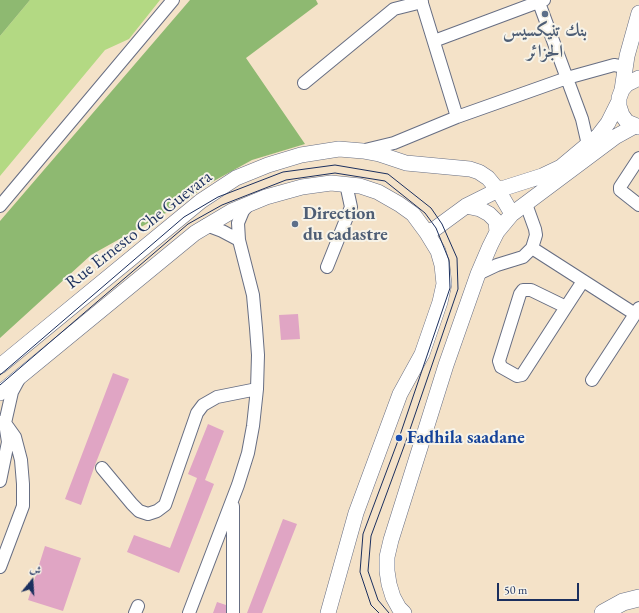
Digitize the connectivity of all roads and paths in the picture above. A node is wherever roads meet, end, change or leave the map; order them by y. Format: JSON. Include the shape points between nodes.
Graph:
{"nodes":[{"id":1,"x":173,"y":0,"type":"edge"},
{"id":2,"x":421,"y":1,"type":"edge"},
{"id":3,"x":540,"y":1,"type":"edge"},
{"id":4,"x":639,"y":13,"type":"edge"},
{"id":5,"x":434,"y":40,"type":"junction"},
{"id":6,"x":625,"y":67,"type":"junction"},
{"id":7,"x":567,"y":78,"type":"junction"},
{"id":8,"x":639,"y":78,"type":"edge"},
{"id":9,"x":304,"y":83,"type":"dead end"},
{"id":10,"x":621,"y":95,"type":"junction"},
{"id":11,"x":457,"y":117,"type":"junction"},
{"id":12,"x":637,"y":127,"type":"edge"},
{"id":13,"x":588,"y":146,"type":"junction"},
{"id":14,"x":363,"y":151,"type":"junction"},
{"id":15,"x":639,"y":158,"type":"edge"},
{"id":16,"x":346,"y":184,"type":"junction"},
{"id":17,"x":498,"y":190,"type":"junction"},
{"id":18,"x":250,"y":203,"type":"junction"},
{"id":19,"x":526,"y":204,"type":"junction"},
{"id":20,"x":639,"y":205,"type":"edge"},
{"id":21,"x":0,"y":206,"type":"edge"},
{"id":22,"x":466,"y":206,"type":"junction"},
{"id":23,"x":512,"y":214,"type":"junction"},
{"id":24,"x":206,"y":225,"type":"junction"},
{"id":25,"x":427,"y":232,"type":"junction"},
{"id":26,"x":497,"y":232,"type":"junction"},
{"id":27,"x":239,"y":240,"type":"junction"},
{"id":28,"x":532,"y":248,"type":"junction"},
{"id":29,"x":328,"y":267,"type":"dead end"},
{"id":30,"x":478,"y":274,"type":"junction"},
{"id":31,"x":583,"y":281,"type":"junction"},
{"id":32,"x":566,"y":307,"type":"junction"},
{"id":33,"x":637,"y":311,"type":"edge"},
{"id":34,"x":0,"y":366,"type":"edge"},
{"id":35,"x":20,"y":376,"type":"junction"},
{"id":36,"x":592,"y":380,"type":"dead end"},
{"id":37,"x":257,"y":388,"type":"junction"},
{"id":38,"x":0,"y":393,"type":"edge"},
{"id":39,"x":2,"y":422,"type":"edge"},
{"id":40,"x":102,"y":468,"type":"dead end"},
{"id":41,"x":0,"y":481,"type":"edge"},
{"id":42,"x":233,"y":499,"type":"junction"},
{"id":43,"x":0,"y":567,"type":"edge"},
{"id":44,"x":639,"y":598,"type":"edge"},
{"id":45,"x":639,"y":606,"type":"edge"},
{"id":46,"x":189,"y":613,"type":"edge"},
{"id":47,"x":233,"y":613,"type":"edge"},
{"id":48,"x":328,"y":613,"type":"edge"},
{"id":49,"x":404,"y":613,"type":"edge"},
{"id":50,"x":603,"y":613,"type":"edge"},
{"id":51,"x":631,"y":613,"type":"edge"}],
"edges":[{"from":1,"to":21,"type":"street"},
{"from":2,"to":5,"type":"street"},
{"from":2,"to":9,"type":"street","via":[[394,9]]},
{"from":3,"to":5,"type":"street"},
{"from":3,"to":7,"type":"street"},
{"from":4,"to":6,"type":"main road"},
{"from":5,"to":11,"type":"street"},
{"from":6,"to":7,"type":"street","via":[[614,65]]},
{"from":6,"to":10,"type":"main road"},
{"from":7,"to":11,"type":"street"},
{"from":7,"to":13,"type":"street","via":[[582,118]]},
{"from":8,"to":10,"type":"main road","via":[[627,84]]},
{"from":10,"to":12,"type":"main road","via":[[619,106],[622,115]]},
{"from":10,"to":13,"type":"main road","via":[[603,130]]},
{"from":11,"to":14,"type":"street","via":[[394,142]]},
{"from":12,"to":19,"type":"main road","via":[[615,137]]},
{"from":13,"to":17,"type":"main road","via":[[561,167]]},
{"from":14,"to":17,"type":"main road","name":"Rue Ernesto Che Guevara","via":[[406,163],[470,169],[488,178]]},
{"from":14,"to":34,"type":"main road","name":"Rue Ernesto Che Guevara","via":[[339,149],[301,155],[236,178],[186,212]]},
{"from":15,"to":20,"type":"street","via":[[620,187],[620,190]]},
{"from":16,"to":18,"type":"main road","name":"Rue Ernesto Che Guevara","via":[[331,182],[302,187]]},
{"from":16,"to":25,"type":"main road","name":"Rue Ernesto Che Guevara","via":[[378,192],[399,204],[413,214]]},
{"from":16,"to":29,"type":"street","via":[[350,207]]},
{"from":17,"to":22,"type":"main road"},
{"from":17,"to":23,"type":"main road","name":"Rue Ernesto Che Guevara"},
{"from":18,"to":24,"type":"main road","name":"Rue Ernesto Che Guevara"},
{"from":18,"to":27,"type":"street","via":[[238,223]]},
{"from":19,"to":23,"type":"main road"},
{"from":19,"to":28,"type":"street","via":[[536,236]]},
{"from":22,"to":25,"type":"main road"},
{"from":22,"to":26,"type":"main road","via":[[489,214],[496,221]]},
{"from":23,"to":26,"type":"main road"},
{"from":24,"to":27,"type":"street"},
{"from":24,"to":35,"type":"main road","name":"Rue Ernesto Che Guevara"},
{"from":25,"to":48,"type":"main road","name":"Rue Ernesto Che Guevara","via":[[442,265],[444,284],[440,302],[422,354],[400,394],[356,513]]},
{"from":26,"to":30,"type":"main road"},
{"from":27,"to":37,"type":"street","via":[[253,294],[258,355]]},
{"from":28,"to":30,"type":"street","via":[[523,257]]},
{"from":28,"to":31,"type":"street"},
{"from":30,"to":49,"type":"main road","via":[[446,365],[387,557],[387,571],[393,597]]},
{"from":31,"to":32,"type":"street"},
{"from":31,"to":33,"type":"street"},
{"from":32,"to":32,"type":"street","via":[[522,375],[517,376],[501,367],[499,361],[523,290],[531,290]]},
{"from":33,"to":36,"type":"street"},
{"from":35,"to":38,"type":"main road","name":"Rue Ernesto Che Guevara"},
{"from":35,"to":39,"type":"street"},
{"from":37,"to":40,"type":"street","via":[[217,397],[203,405],[197,413],[165,505],[157,511],[148,514],[139,511]]},
{"from":37,"to":42,"type":"street","via":[[248,453]]},
{"from":39,"to":41,"type":"street","via":[[8,442]]},
{"from":39,"to":43,"type":"street","via":[[15,437],[21,460],[23,506]]},
{"from":42,"to":46,"type":"street"},
{"from":42,"to":47,"type":"street"},
{"from":44,"to":50,"type":"highway","via":[[623,602]]},
{"from":45,"to":51,"type":"highway"}]}
